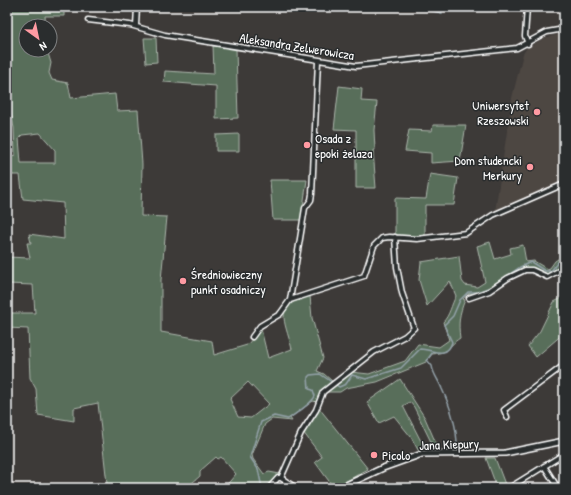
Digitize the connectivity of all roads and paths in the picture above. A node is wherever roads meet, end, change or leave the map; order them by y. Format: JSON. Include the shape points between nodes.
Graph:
{"nodes":[{"id":1,"x":137,"y":7,"type":"edge"},
{"id":2,"x":527,"y":7,"type":"edge"},
{"id":3,"x":88,"y":20,"type":"dead end"},
{"id":4,"x":136,"y":26,"type":"junction"},
{"id":5,"x":564,"y":29,"type":"edge"},
{"id":6,"x":528,"y":44,"type":"junction"},
{"id":7,"x":318,"y":60,"type":"junction"},
{"id":8,"x":564,"y":184,"type":"edge"},
{"id":9,"x":395,"y":237,"type":"junction"},
{"id":10,"x":564,"y":268,"type":"edge"},
{"id":11,"x":469,"y":298,"type":"dead end"},
{"id":12,"x":290,"y":300,"type":"junction"},
{"id":13,"x":252,"y":337,"type":"dead end"},
{"id":14,"x":564,"y":365,"type":"edge"},
{"id":15,"x":507,"y":417,"type":"dead end"},
{"id":16,"x":564,"y":441,"type":"edge"},
{"id":17,"x":564,"y":454,"type":"edge"},
{"id":18,"x":544,"y":466,"type":"junction"},
{"id":19,"x":281,"y":478,"type":"junction"},
{"id":20,"x":269,"y":488,"type":"edge"},
{"id":21,"x":296,"y":488,"type":"edge"},
{"id":22,"x":340,"y":488,"type":"edge"},
{"id":23,"x":509,"y":488,"type":"edge"},
{"id":24,"x":558,"y":488,"type":"edge"}],
"edges":[{"from":1,"to":4,"type":"street"},
{"from":2,"to":6,"type":"street"},
{"from":3,"to":4,"type":"street","name":"Aleksandra Zelwerowicza"},
{"from":4,"to":7,"type":"street","name":"Aleksandra Zelwerowicza","via":[[165,34]]},
{"from":5,"to":6,"type":"street","name":"Aleksandra Zelwerowicza","via":[[546,32]]},
{"from":6,"to":7,"type":"street","name":"Aleksandra Zelwerowicza","via":[[512,49],[364,66]]},
{"from":7,"to":12,"type":"street","via":[[312,194],[305,208]]},
{"from":8,"to":9,"type":"street","via":[[493,215],[466,233],[417,239]]},
{"from":9,"to":12,"type":"street","via":[[384,238],[375,244],[362,278]]},
{"from":9,"to":19,"type":"street","via":[[402,293],[414,328],[405,336],[374,352],[323,392]]},
{"from":10,"to":11,"type":"street","via":[[547,277],[532,270],[525,270],[489,291]]},
{"from":12,"to":13,"type":"street","via":[[280,314],[260,326]]},
{"from":14,"to":15,"type":"street","via":[[504,410]]},
{"from":16,"to":22,"type":"street","name":"Jana Kiepury","via":[[505,453],[422,454],[383,468]]},
{"from":17,"to":18,"type":"street"},
{"from":18,"to":23,"type":"street"},
{"from":18,"to":24,"type":"street"},
{"from":19,"to":20,"type":"street"},
{"from":19,"to":21,"type":"street"}]}
